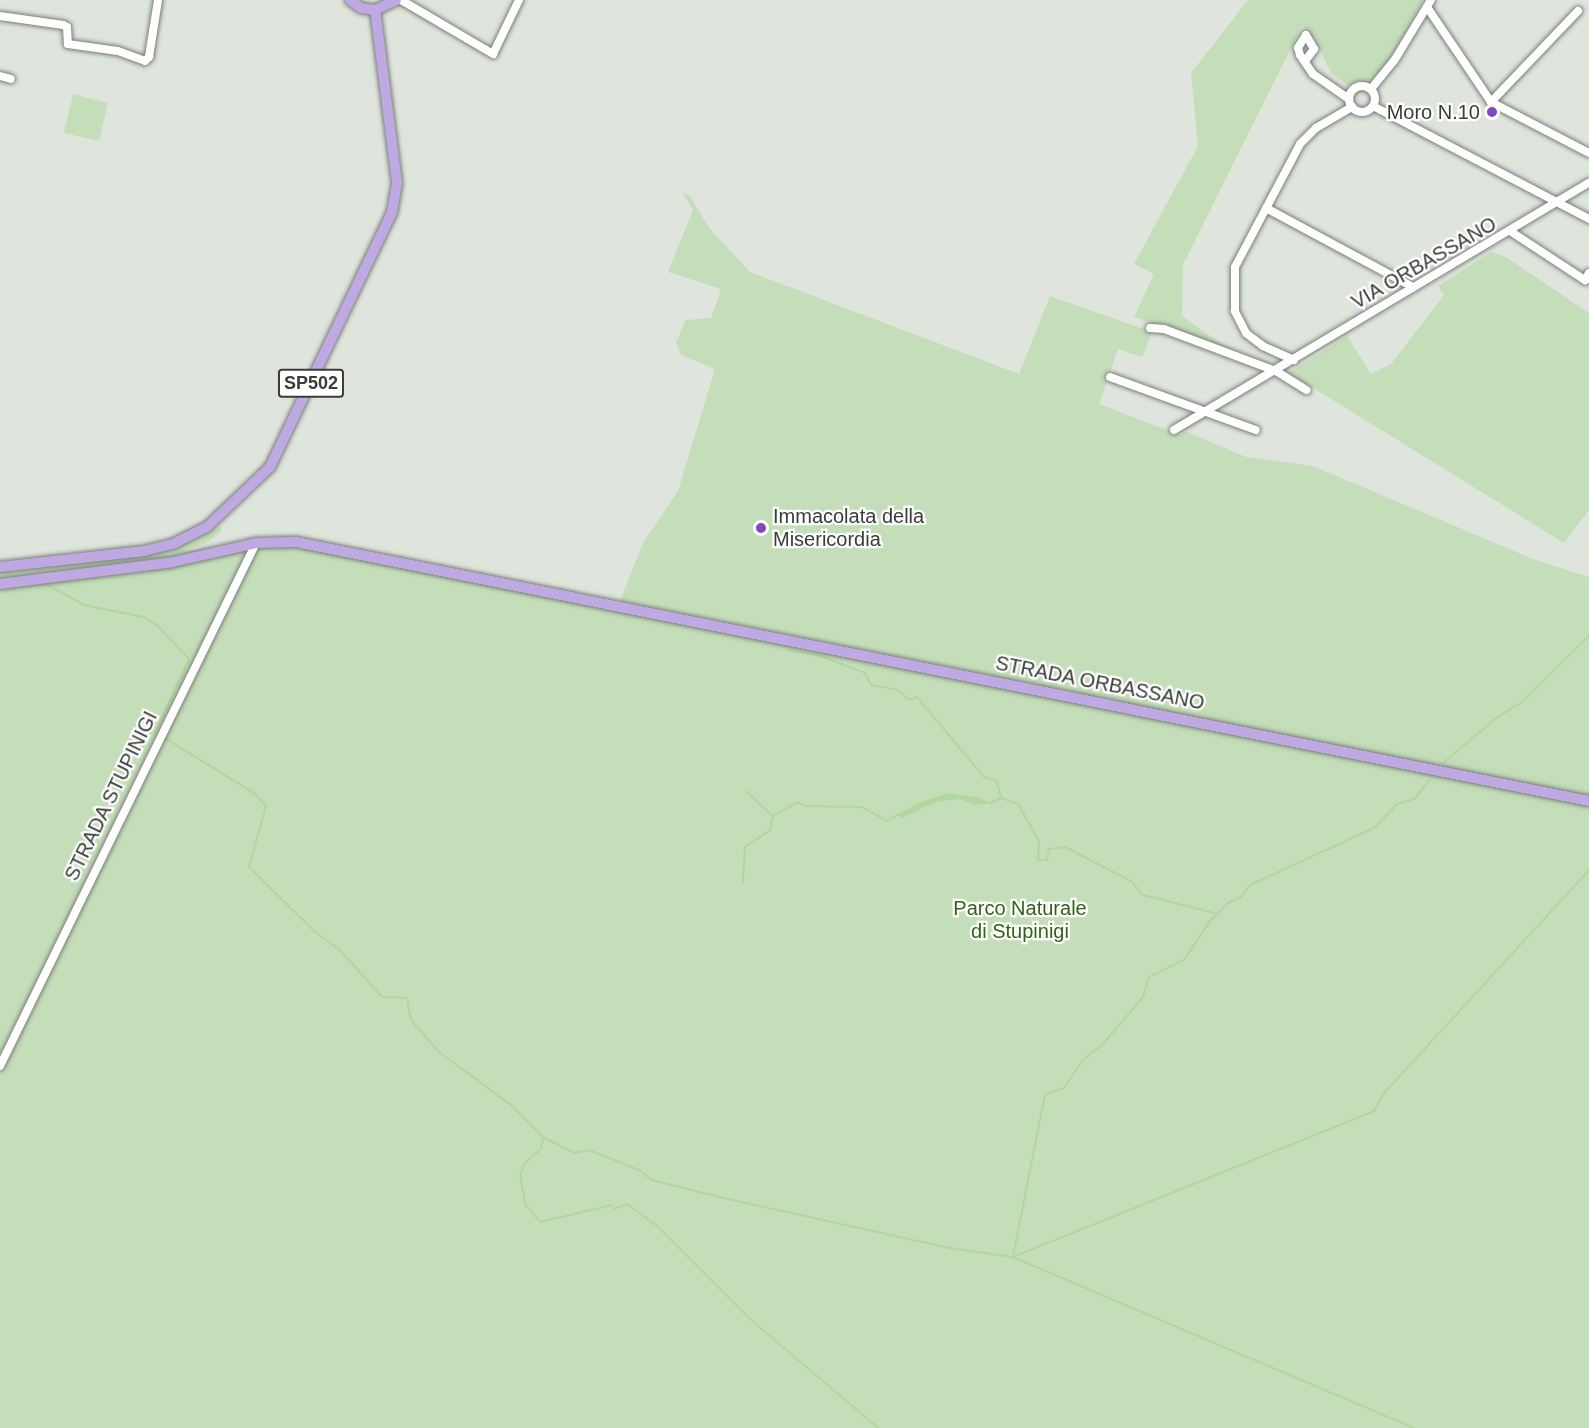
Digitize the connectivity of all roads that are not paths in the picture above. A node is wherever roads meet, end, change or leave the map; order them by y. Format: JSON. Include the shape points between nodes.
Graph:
{"nodes":[{"id":1,"x":158,"y":0,"type":"edge"},
{"id":2,"x":350,"y":0,"type":"edge"},
{"id":3,"x":396,"y":0,"type":"edge"},
{"id":4,"x":401,"y":0,"type":"edge"},
{"id":5,"x":519,"y":0,"type":"edge"},
{"id":6,"x":1429,"y":4,"type":"edge"},
{"id":7,"x":375,"y":10,"type":"junction"},
{"id":8,"x":1578,"y":12,"type":"dead end"},
{"id":9,"x":0,"y":16,"type":"edge"},
{"id":10,"x":1305,"y":61,"type":"dead end"},
{"id":11,"x":0,"y":76,"type":"edge"},
{"id":12,"x":11,"y":79,"type":"dead end"},
{"id":13,"x":1371,"y":88,"type":"junction"},
{"id":14,"x":1491,"y":102,"type":"junction"},
{"id":15,"x":1350,"y":103,"type":"junction"},
{"id":16,"x":1373,"y":106,"type":"junction"},
{"id":17,"x":1589,"y":153,"type":"edge"},
{"id":18,"x":1589,"y":183,"type":"edge"},
{"id":19,"x":1559,"y":203,"type":"junction"},
{"id":20,"x":1266,"y":208,"type":"junction"},
{"id":21,"x":1589,"y":219,"type":"edge"},
{"id":22,"x":1510,"y":231,"type":"junction"},
{"id":23,"x":1589,"y":273,"type":"edge"},
{"id":24,"x":1413,"y":287,"type":"junction"},
{"id":25,"x":1150,"y":328,"type":"dead end"},
{"id":26,"x":1294,"y":360,"type":"junction"},
{"id":27,"x":1276,"y":371,"type":"junction"},
{"id":28,"x":1110,"y":377,"type":"dead end"},
{"id":29,"x":1307,"y":390,"type":"dead end"},
{"id":30,"x":1206,"y":412,"type":"junction"},
{"id":31,"x":1174,"y":430,"type":"dead end"},
{"id":32,"x":1256,"y":430,"type":"dead end"},
{"id":33,"x":255,"y":543,"type":"junction"},
{"id":34,"x":0,"y":567,"type":"edge"},
{"id":35,"x":0,"y":584,"type":"edge"},
{"id":36,"x":1589,"y":802,"type":"edge"},
{"id":37,"x":0,"y":1066,"type":"edge"}],
"edges":[{"from":1,"to":9,"type":"street","via":[[149,57],[145,61],[118,51],[68,44],[67,27],[63,25]]},
{"from":2,"to":7,"type":"main road","via":[[361,8]]},
{"from":3,"to":7,"type":"main road"},
{"from":4,"to":5,"type":"street","via":[[493,54]]},
{"from":6,"to":13,"type":"street","via":[[1394,61]]},
{"from":6,"to":14,"type":"street"},
{"from":7,"to":34,"type":"main road","number":"SP502","via":[[397,183],[392,212],[270,467],[207,527],[175,543],[144,551]]},
{"from":8,"to":14,"type":"street"},
{"from":10,"to":15,"type":"street","via":[[1313,74]]},
{"from":11,"to":12,"type":"street"},
{"from":13,"to":15,"type":"street","via":[[1358,86]]},
{"from":13,"to":16,"type":"street"},
{"from":14,"to":17,"type":"street"},
{"from":15,"to":16,"type":"street","via":[[1360,112]]},
{"from":15,"to":20,"type":"street","via":[[1300,144]]},
{"from":16,"to":19,"type":"street"},
{"from":18,"to":19,"type":"street","name":"VIA ORBASSANO"},
{"from":19,"to":21,"type":"street"},
{"from":19,"to":22,"type":"street","name":"VIA ORBASSANO"},
{"from":20,"to":24,"type":"street"},
{"from":20,"to":26,"type":"street","via":[[1235,267],[1236,311],[1246,333]]},
{"from":22,"to":23,"type":"street","via":[[1585,280]]},
{"from":22,"to":24,"type":"street","name":"VIA ORBASSANO"},
{"from":24,"to":26,"type":"street","name":"VIA ORBASSANO"},
{"from":25,"to":27,"type":"street","via":[[1164,329]]},
{"from":26,"to":27,"type":"street","name":"VIA ORBASSANO"},
{"from":27,"to":29,"type":"street"},
{"from":27,"to":30,"type":"street","name":"VIA ORBASSANO"},
{"from":28,"to":30,"type":"street"},
{"from":30,"to":31,"type":"street","name":"VIA ORBASSANO"},
{"from":30,"to":32,"type":"street"},
{"from":33,"to":35,"type":"main road","via":[[173,562]]},
{"from":33,"to":36,"type":"main road","name":"STRADA ORBASSANO","via":[[275,540],[325,546]]},
{"from":33,"to":37,"type":"street","name":"STRADA STUPINIGI"}]}
